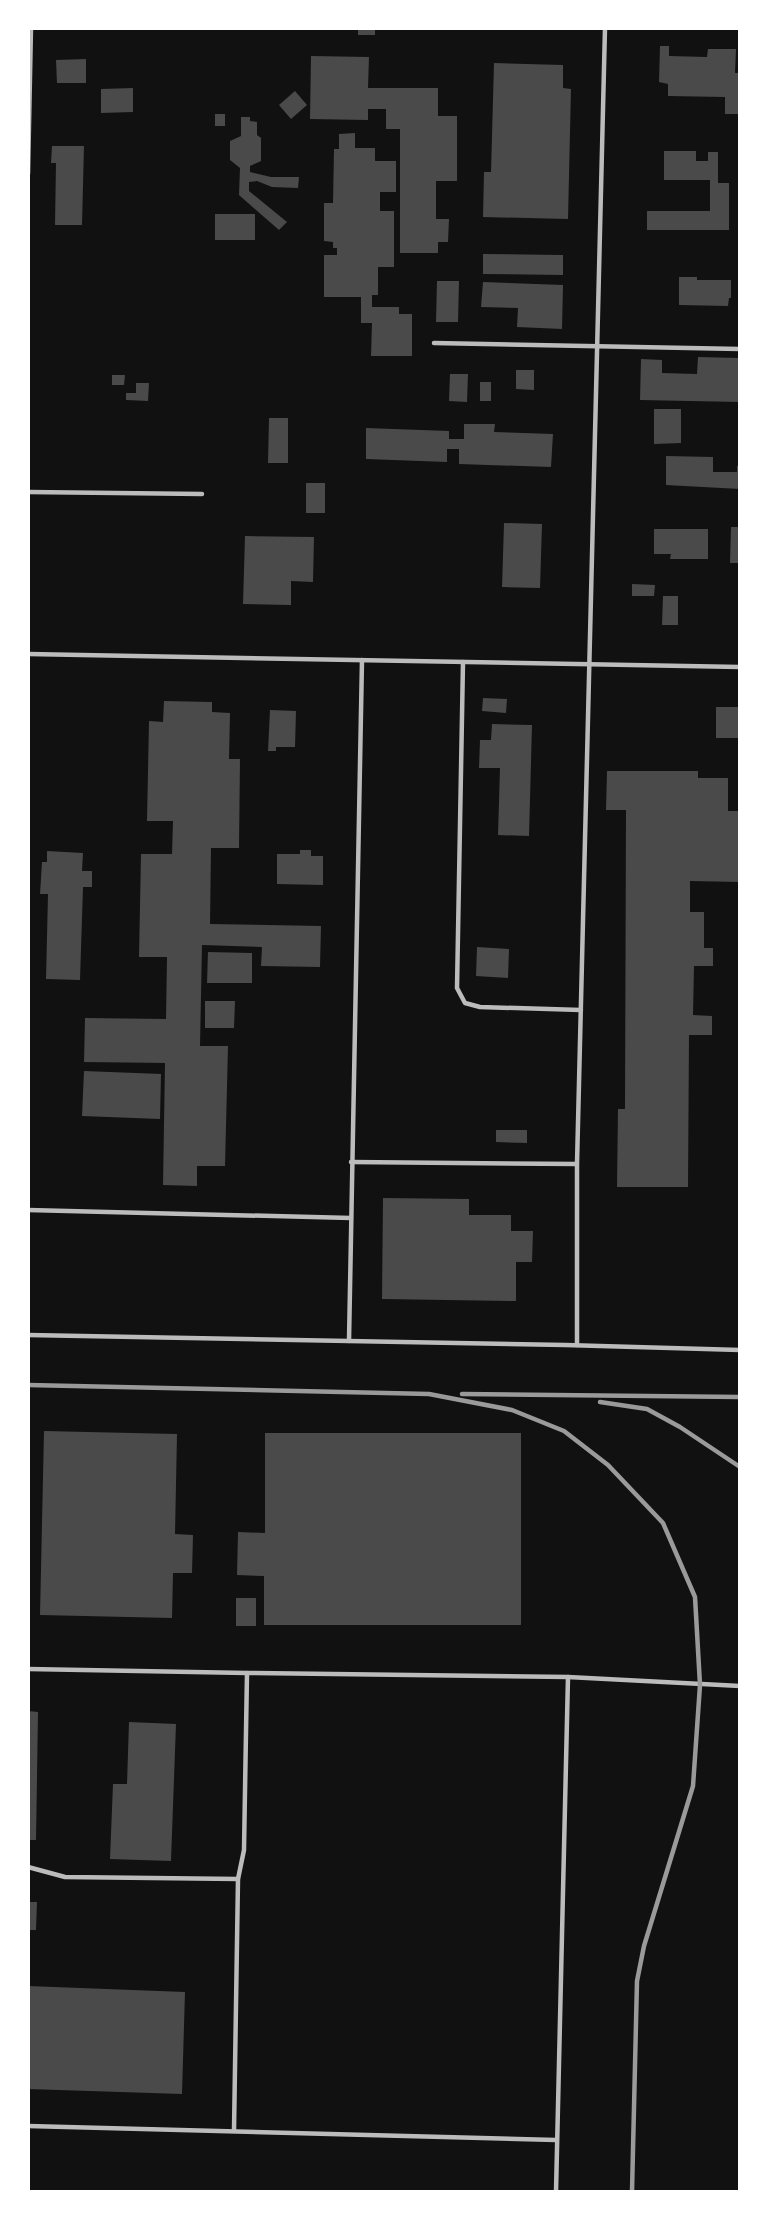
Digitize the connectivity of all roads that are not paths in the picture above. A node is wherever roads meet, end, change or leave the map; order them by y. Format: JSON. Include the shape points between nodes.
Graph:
{"nodes":[{"id":1,"x":31,"y":28,"type":"edge"},
{"id":2,"x":604,"y":28,"type":"edge"},
{"id":3,"x":28,"y":174,"type":"edge"},
{"id":4,"x":434,"y":343,"type":"dead end"},
{"id":5,"x":597,"y":347,"type":"junction"},
{"id":6,"x":740,"y":349,"type":"edge"},
{"id":7,"x":28,"y":492,"type":"edge"},
{"id":8,"x":202,"y":494,"type":"dead end"},
{"id":9,"x":28,"y":654,"type":"edge"},
{"id":10,"x":362,"y":660,"type":"junction"},
{"id":11,"x":463,"y":662,"type":"junction"},
{"id":12,"x":589,"y":664,"type":"junction"},
{"id":13,"x":740,"y":667,"type":"edge"},
{"id":14,"x":581,"y":1010,"type":"junction"},
{"id":15,"x":351,"y":1161,"type":"junction"},
{"id":16,"x":577,"y":1164,"type":"junction"},
{"id":17,"x":28,"y":1210,"type":"edge"},
{"id":18,"x":351,"y":1218,"type":"junction"},
{"id":19,"x":28,"y":1335,"type":"edge"},
{"id":20,"x":349,"y":1341,"type":"junction"},
{"id":21,"x":577,"y":1345,"type":"junction"},
{"id":22,"x":740,"y":1350,"type":"edge"},
{"id":23,"x":28,"y":1669,"type":"edge"},
{"id":24,"x":247,"y":1673,"type":"junction"},
{"id":25,"x":568,"y":1677,"type":"junction"},
{"id":26,"x":740,"y":1686,"type":"edge"},
{"id":27,"x":28,"y":1867,"type":"edge"},
{"id":28,"x":238,"y":1879,"type":"junction"},
{"id":29,"x":28,"y":2126,"type":"edge"},
{"id":30,"x":234,"y":2131,"type":"junction"},
{"id":31,"x":556,"y":2140,"type":"junction"},
{"id":32,"x":556,"y":2192,"type":"edge"}],
"edges":[{"from":1,"to":3,"type":"lane"},
{"from":2,"to":5,"type":"lane"},
{"from":4,"to":5,"type":"lane"},
{"from":5,"to":6,"type":"lane"},
{"from":5,"to":12,"type":"lane"},
{"from":7,"to":8,"type":"lane"},
{"from":9,"to":10,"type":"lane"},
{"from":10,"to":11,"type":"lane"},
{"from":10,"to":15,"type":"lane"},
{"from":11,"to":12,"type":"lane"},
{"from":11,"to":14,"type":"lane","via":[[457,988],[465,1003],[480,1007]]},
{"from":12,"to":13,"type":"lane"},
{"from":12,"to":14,"type":"lane"},
{"from":14,"to":16,"type":"lane"},
{"from":15,"to":16,"type":"lane"},
{"from":15,"to":18,"type":"lane"},
{"from":16,"to":21,"type":"lane"},
{"from":17,"to":18,"type":"lane"},
{"from":18,"to":20,"type":"lane"},
{"from":19,"to":20,"type":"lane"},
{"from":20,"to":21,"type":"lane"},
{"from":21,"to":22,"type":"lane"},
{"from":23,"to":24,"type":"lane"},
{"from":24,"to":25,"type":"lane"},
{"from":24,"to":28,"type":"lane","via":[[244,1850]]},
{"from":25,"to":26,"type":"lane"},
{"from":25,"to":31,"type":"lane"},
{"from":27,"to":28,"type":"lane","via":[[65,1877]]},
{"from":28,"to":30,"type":"lane"},
{"from":29,"to":30,"type":"lane"},
{"from":30,"to":31,"type":"lane"},
{"from":31,"to":32,"type":"lane"}]}
